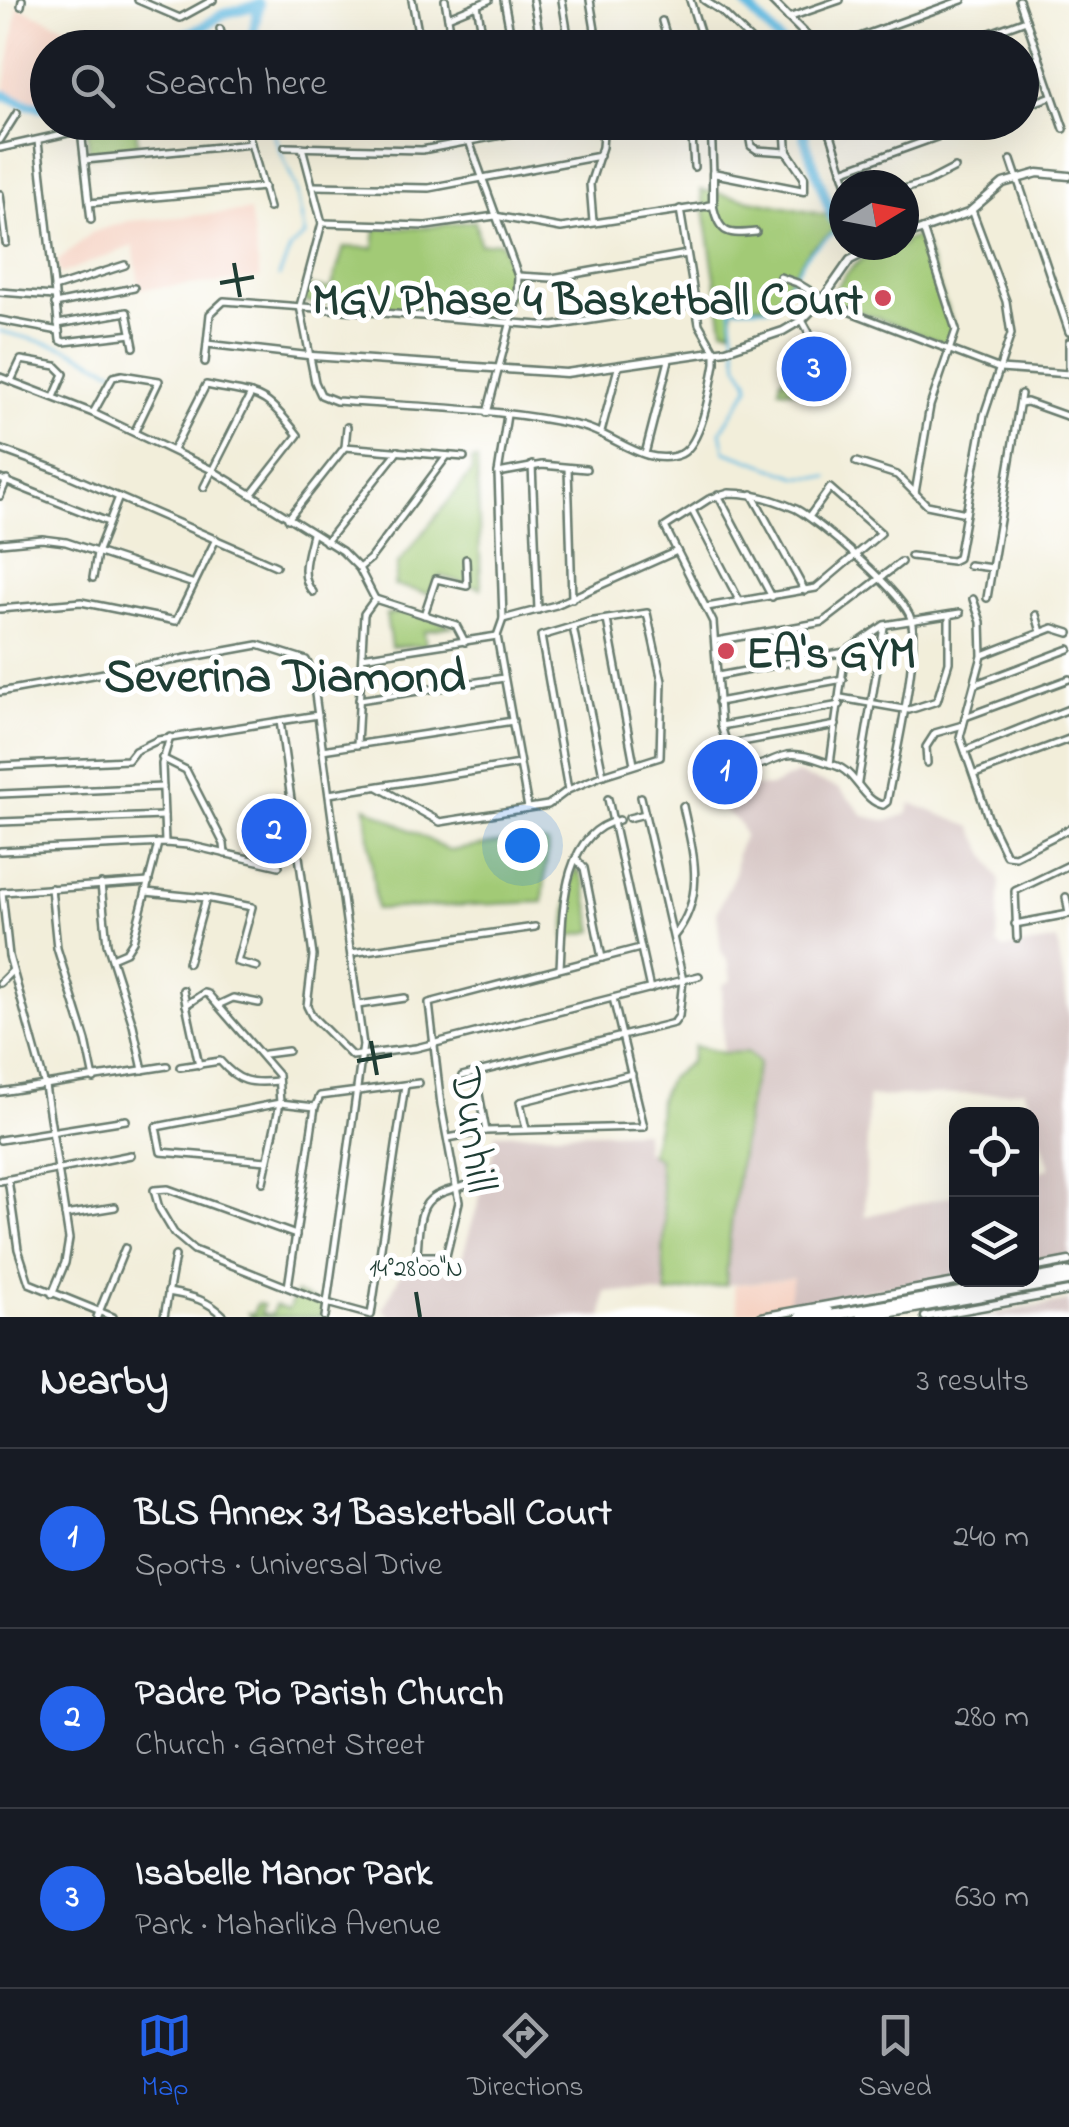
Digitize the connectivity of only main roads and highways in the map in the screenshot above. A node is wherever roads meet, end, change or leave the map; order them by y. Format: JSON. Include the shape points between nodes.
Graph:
{"nodes":[{"id":1,"x":1039,"y":1272,"type":"edge"},
{"id":2,"x":1069,"y":1273,"type":"edge"},
{"id":3,"x":969,"y":1287,"type":"edge"},
{"id":4,"x":800,"y":1317,"type":"edge"},
{"id":5,"x":822,"y":1317,"type":"edge"},
{"id":6,"x":861,"y":1317,"type":"edge"},
{"id":7,"x":883,"y":1317,"type":"edge"}],
"edges":[{"from":1,"to":2,"type":"highway"},
{"from":2,"to":5,"type":"highway"},
{"from":2,"to":6,"type":"highway"},
{"from":2,"to":7,"type":"highway"},
{"from":3,"to":4,"type":"highway"}]}
